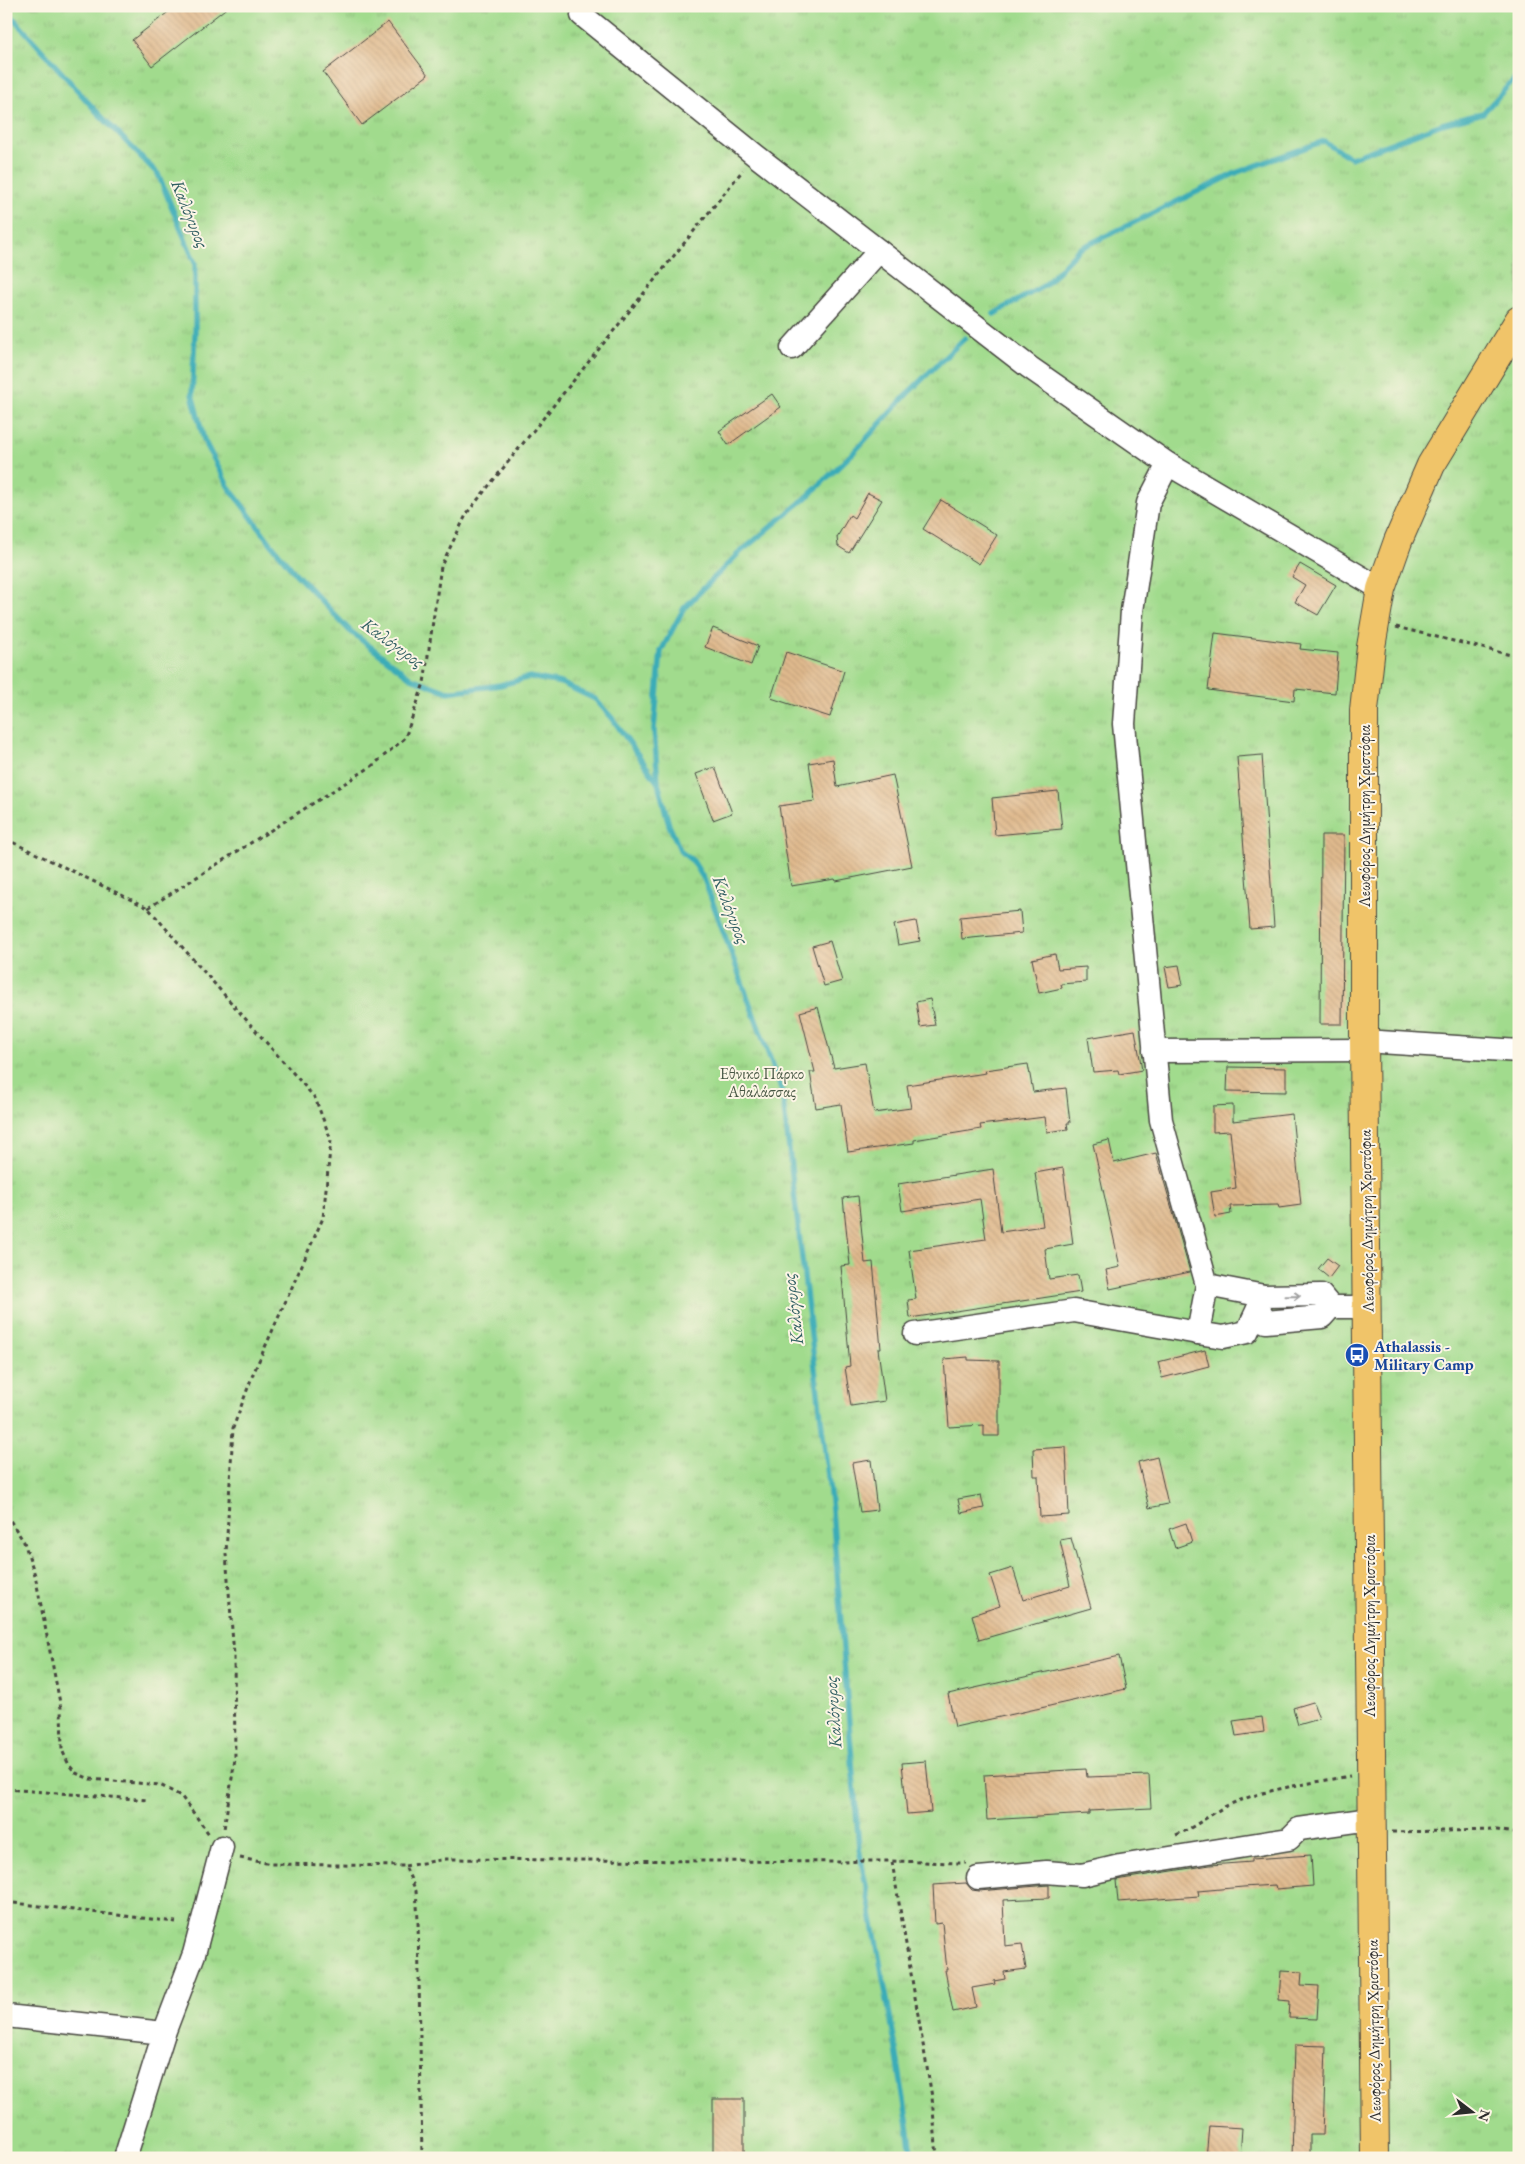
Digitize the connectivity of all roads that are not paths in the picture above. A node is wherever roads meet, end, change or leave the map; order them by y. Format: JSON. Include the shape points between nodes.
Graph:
{"nodes":[{"id":1,"x":582,"y":14,"type":"dead end"},
{"id":2,"x":879,"y":251,"type":"junction"},
{"id":3,"x":1519,"y":320,"type":"edge"},
{"id":4,"x":792,"y":348,"type":"dead end"},
{"id":5,"x":1168,"y":464,"type":"junction"},
{"id":6,"x":1381,"y":589,"type":"junction"},
{"id":7,"x":1364,"y":1046,"type":"junction"},
{"id":8,"x":1154,"y":1050,"type":"junction"},
{"id":9,"x":1519,"y":1051,"type":"edge"},
{"id":10,"x":1207,"y":1285,"type":"junction"},
{"id":11,"x":1261,"y":1302,"type":"junction"},
{"id":12,"x":1367,"y":1308,"type":"junction"},
{"id":13,"x":1198,"y":1333,"type":"junction"},
{"id":14,"x":915,"y":1334,"type":"dead end"},
{"id":15,"x":1370,"y":1826,"type":"junction"},
{"id":16,"x":222,"y":1847,"type":"dead end"},
{"id":17,"x":974,"y":1871,"type":"road end"},
{"id":18,"x":6,"y":2016,"type":"edge"},
{"id":19,"x":164,"y":2033,"type":"junction"},
{"id":20,"x":125,"y":2158,"type":"edge"},
{"id":21,"x":1375,"y":2158,"type":"edge"}],
"edges":[{"from":1,"to":2,"type":"lane"},
{"from":2,"to":4,"type":"lane"},
{"from":2,"to":5,"type":"lane","via":[[1029,367]]},
{"from":3,"to":6,"type":"main road","name":"Λεωφόρος Δημήτρη Χριστόφια","via":[[1431,465]]},
{"from":5,"to":6,"type":"lane"},
{"from":5,"to":8,"type":"lane","via":[[1148,503],[1132,611],[1124,724]]},
{"from":6,"to":7,"type":"main road","name":"Λεωφόρος Δημήτρη Χριστόφια","via":[[1364,710]]},
{"from":7,"to":8,"type":"lane"},
{"from":7,"to":9,"type":"lane"},
{"from":7,"to":12,"type":"main road","name":"Λεωφόρος Δημήτρη Χριστόφια"},
{"from":8,"to":10,"type":"lane","via":[[1161,1120]]},
{"from":10,"to":11,"type":"lane"},
{"from":10,"to":13,"type":"lane"},
{"from":11,"to":12,"type":"lane","via":[[1266,1322],[1322,1317],[1331,1307]]},
{"from":11,"to":13,"type":"lane","via":[[1248,1332],[1223,1337]]},
{"from":12,"to":15,"type":"main road","name":"Λεωφόρος Δημήτρη Χριστόφια"},
{"from":13,"to":14,"type":"lane","via":[[1074,1310]]},
{"from":15,"to":17,"type":"lane","via":[[1299,1829],[1289,1839],[1082,1875]]},
{"from":15,"to":21,"type":"main road","name":"Λεωφόρος Δημήτρη Χριστόφια"},
{"from":16,"to":19,"type":"lane","via":[[194,1954]]},
{"from":18,"to":19,"type":"lane"},
{"from":19,"to":20,"type":"lane"}]}
